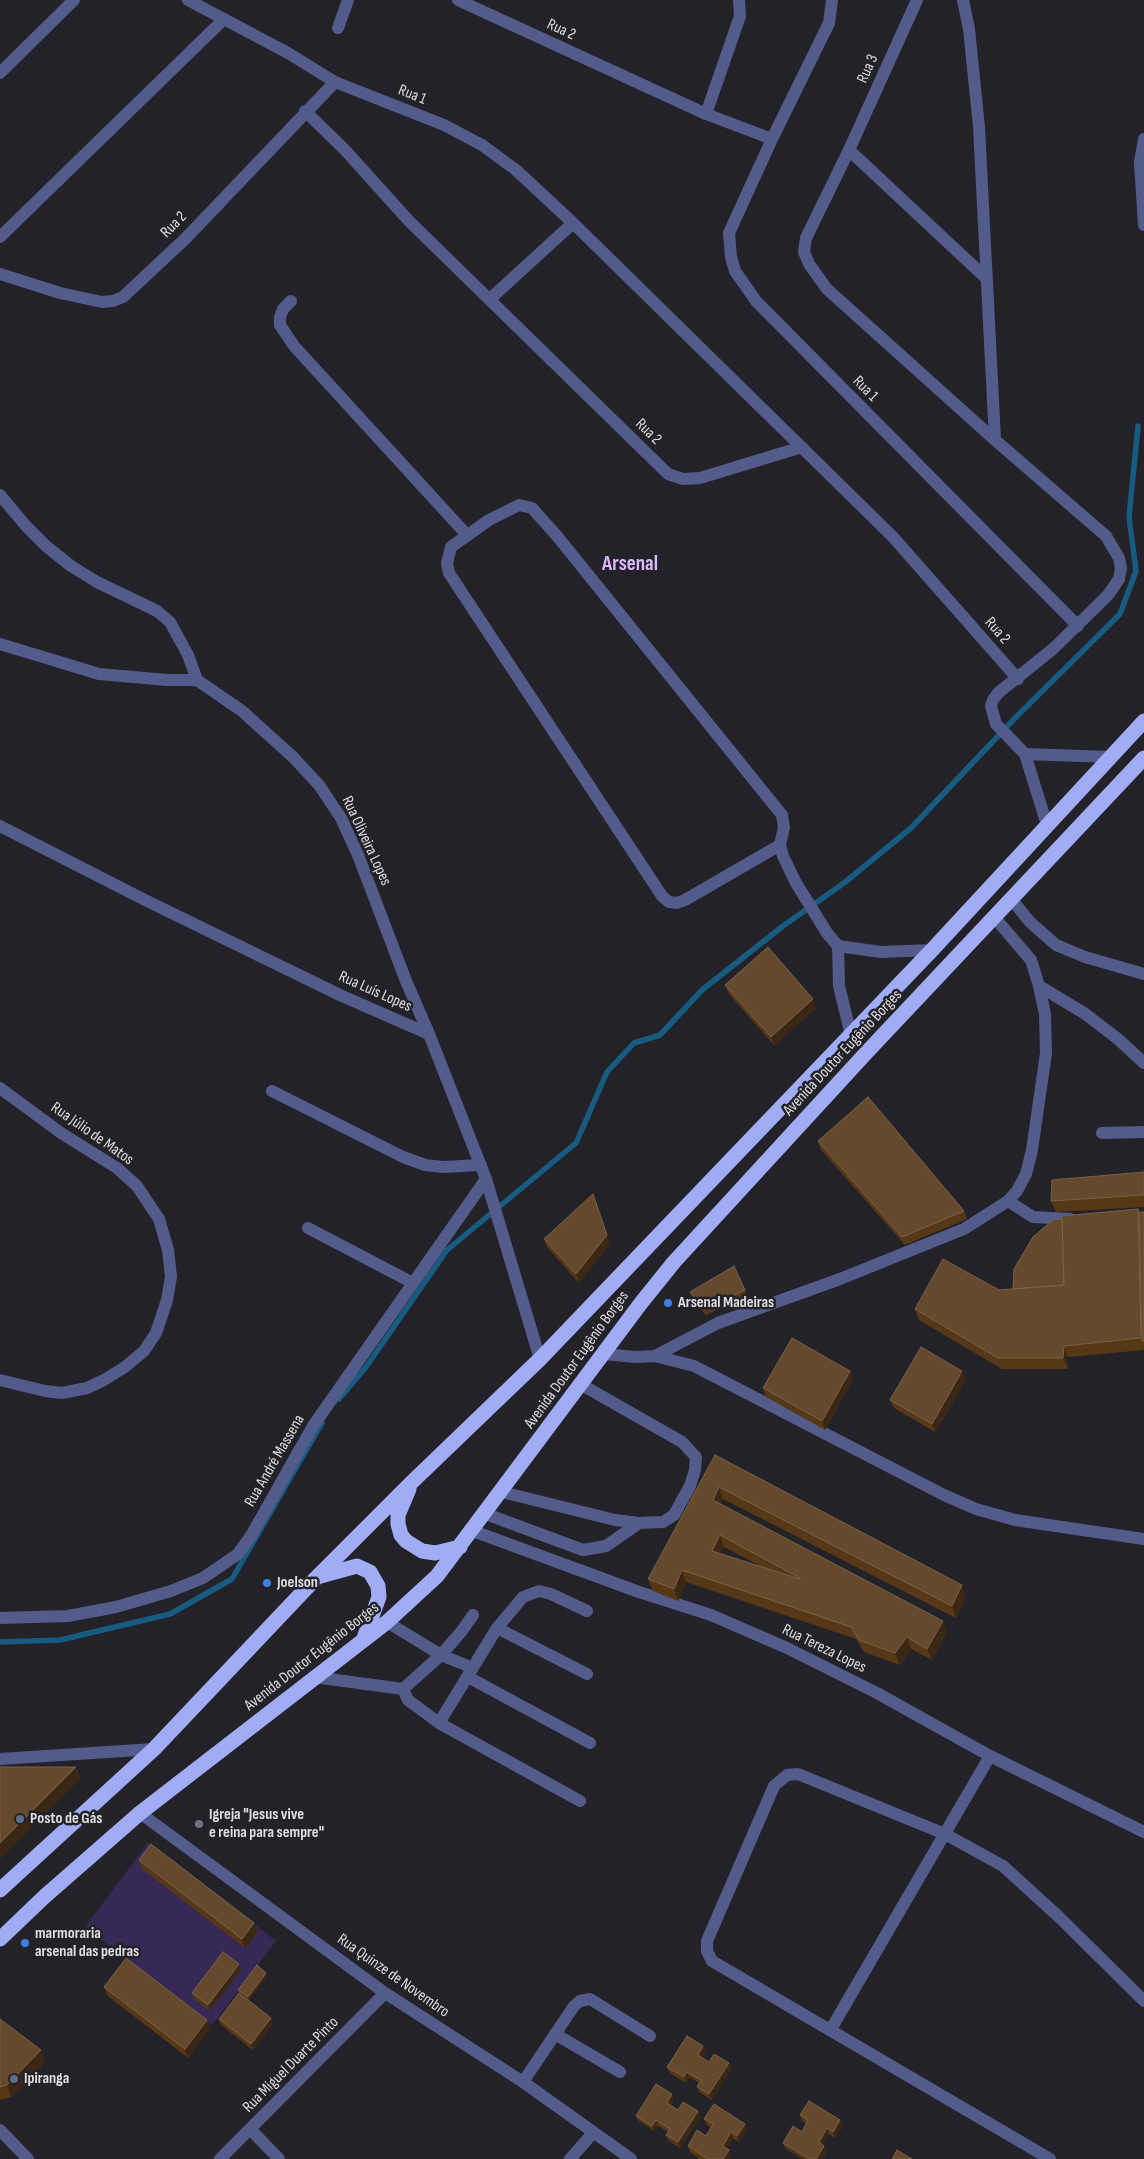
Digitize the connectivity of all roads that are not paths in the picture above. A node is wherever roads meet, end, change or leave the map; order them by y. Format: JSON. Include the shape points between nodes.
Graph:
{"nodes":[{"id":1,"x":74,"y":0,"type":"edge"},
{"id":2,"x":188,"y":0,"type":"edge"},
{"id":3,"x":348,"y":0,"type":"edge"},
{"id":4,"x":458,"y":0,"type":"edge"},
{"id":5,"x":739,"y":0,"type":"edge"},
{"id":6,"x":832,"y":0,"type":"edge"},
{"id":7,"x":917,"y":0,"type":"edge"},
{"id":8,"x":963,"y":0,"type":"edge"},
{"id":9,"x":223,"y":20,"type":"junction"},
{"id":10,"x":338,"y":28,"type":"dead end"},
{"id":11,"x":0,"y":73,"type":"edge"},
{"id":12,"x":334,"y":82,"type":"junction"},
{"id":13,"x":305,"y":111,"type":"junction"},
{"id":14,"x":706,"y":114,"type":"junction"},
{"id":15,"x":772,"y":139,"type":"junction"},
{"id":16,"x":1144,"y":139,"type":"edge"},
{"id":17,"x":849,"y":150,"type":"junction"},
{"id":18,"x":574,"y":223,"type":"junction"},
{"id":19,"x":1144,"y":225,"type":"edge"},
{"id":20,"x":0,"y":236,"type":"edge"},
{"id":21,"x":0,"y":274,"type":"edge"},
{"id":22,"x":986,"y":278,"type":"junction"},
{"id":23,"x":490,"y":299,"type":"junction"},
{"id":24,"x":291,"y":301,"type":"dead end"},
{"id":25,"x":995,"y":440,"type":"junction"},
{"id":26,"x":802,"y":447,"type":"junction"},
{"id":27,"x":0,"y":495,"type":"edge"},
{"id":28,"x":466,"y":535,"type":"junction"},
{"id":29,"x":1078,"y":626,"type":"junction"},
{"id":30,"x":0,"y":644,"type":"edge"},
{"id":31,"x":1018,"y":679,"type":"junction"},
{"id":32,"x":197,"y":680,"type":"junction"},
{"id":33,"x":1144,"y":721,"type":"edge"},
{"id":34,"x":1025,"y":754,"type":"junction"},
{"id":35,"x":1110,"y":757,"type":"junction"},
{"id":36,"x":1144,"y":758,"type":"edge"},
{"id":37,"x":1047,"y":825,"type":"junction"},
{"id":38,"x":0,"y":826,"type":"edge"},
{"id":39,"x":780,"y":845,"type":"junction"},
{"id":40,"x":1012,"y":900,"type":"junction"},
{"id":41,"x":995,"y":918,"type":"junction"},
{"id":42,"x":838,"y":946,"type":"junction"},
{"id":43,"x":932,"y":950,"type":"junction"},
{"id":44,"x":1144,"y":974,"type":"edge"},
{"id":45,"x":1039,"y":986,"type":"junction"},
{"id":46,"x":429,"y":1034,"type":"junction"},
{"id":47,"x":851,"y":1035,"type":"junction"},
{"id":48,"x":1144,"y":1063,"type":"edge"},
{"id":49,"x":0,"y":1088,"type":"edge"},
{"id":50,"x":272,"y":1091,"type":"dead end"},
{"id":51,"x":1144,"y":1132,"type":"edge"},
{"id":52,"x":1102,"y":1133,"type":"dead end"},
{"id":53,"x":481,"y":1165,"type":"junction"},
{"id":54,"x":486,"y":1179,"type":"junction"},
{"id":55,"x":1008,"y":1201,"type":"junction"},
{"id":56,"x":1085,"y":1218,"type":"edge"},
{"id":57,"x":308,"y":1228,"type":"dead end"},
{"id":58,"x":413,"y":1283,"type":"junction"},
{"id":59,"x":604,"y":1354,"type":"junction"},
{"id":60,"x":655,"y":1356,"type":"junction"},
{"id":61,"x":540,"y":1359,"type":"junction"},
{"id":62,"x":0,"y":1380,"type":"edge"},
{"id":63,"x":582,"y":1385,"type":"junction"},
{"id":64,"x":411,"y":1483,"type":"junction"},
{"id":65,"x":502,"y":1492,"type":"junction"},
{"id":66,"x":486,"y":1514,"type":"junction"},
{"id":67,"x":639,"y":1523,"type":"junction"},
{"id":68,"x":473,"y":1531,"type":"junction"},
{"id":69,"x":1144,"y":1539,"type":"edge"},
{"id":70,"x":460,"y":1547,"type":"junction"},
{"id":71,"x":316,"y":1578,"type":"junction"},
{"id":72,"x":586,"y":1611,"type":"dead end"},
{"id":73,"x":472,"y":1615,"type":"dead end"},
{"id":74,"x":0,"y":1618,"type":"edge"},
{"id":75,"x":387,"y":1622,"type":"junction"},
{"id":76,"x":497,"y":1628,"type":"junction"},
{"id":77,"x":363,"y":1640,"type":"junction"},
{"id":78,"x":441,"y":1655,"type":"junction"},
{"id":79,"x":471,"y":1672,"type":"junction"},
{"id":80,"x":587,"y":1674,"type":"dead end"},
{"id":81,"x":314,"y":1677,"type":"junction"},
{"id":82,"x":403,"y":1689,"type":"junction"},
{"id":83,"x":439,"y":1723,"type":"junction"},
{"id":84,"x":590,"y":1743,"type":"dead end"},
{"id":85,"x":154,"y":1749,"type":"junction"},
{"id":86,"x":990,"y":1756,"type":"junction"},
{"id":87,"x":0,"y":1759,"type":"edge"},
{"id":88,"x":580,"y":1801,"type":"dead end"},
{"id":89,"x":140,"y":1813,"type":"junction"},
{"id":90,"x":1144,"y":1832,"type":"edge"},
{"id":91,"x":945,"y":1834,"type":"junction"},
{"id":92,"x":0,"y":1890,"type":"edge"},
{"id":93,"x":0,"y":1939,"type":"edge"},
{"id":94,"x":386,"y":1993,"type":"junction"},
{"id":95,"x":1144,"y":2001,"type":"edge"},
{"id":96,"x":831,"y":2029,"type":"junction"},
{"id":97,"x":555,"y":2034,"type":"junction"},
{"id":98,"x":650,"y":2036,"type":"dead end"},
{"id":99,"x":620,"y":2072,"type":"dead end"},
{"id":100,"x":523,"y":2082,"type":"junction"},
{"id":101,"x":0,"y":2130,"type":"edge"},
{"id":102,"x":250,"y":2130,"type":"junction"},
{"id":103,"x":593,"y":2133,"type":"junction"},
{"id":104,"x":28,"y":2159,"type":"edge"},
{"id":105,"x":220,"y":2159,"type":"edge"},
{"id":106,"x":279,"y":2159,"type":"edge"},
{"id":107,"x":570,"y":2159,"type":"edge"},
{"id":108,"x":632,"y":2159,"type":"edge"},
{"id":109,"x":1050,"y":2159,"type":"edge"}],
"edges":[{"from":1,"to":11,"type":"street"},
{"from":2,"to":9,"type":"street","name":"Rua 1"},
{"from":3,"to":10,"type":"street"},
{"from":4,"to":14,"type":"street","name":"Rua 2"},
{"from":5,"to":14,"type":"street","via":[[740,16]]},
{"from":6,"to":15,"type":"street","via":[[829,24]]},
{"from":7,"to":17,"type":"street","name":"Rua 3"},
{"from":8,"to":22,"type":"street","via":[[975,84]]},
{"from":9,"to":12,"type":"street","name":"Rua 1","via":[[288,53]]},
{"from":9,"to":20,"type":"street"},
{"from":12,"to":13,"type":"street","name":"Rua 2"},
{"from":12,"to":18,"type":"street","name":"Rua 1","via":[[444,125],[482,145],[516,170]]},
{"from":13,"to":21,"type":"street","name":"Rua 2","via":[[186,238],[123,298],[102,302],[60,294]]},
{"from":13,"to":23,"type":"street","via":[[408,220]]},
{"from":14,"to":15,"type":"street","name":"Rua 2"},
{"from":15,"to":29,"type":"street","name":"Rua 1","via":[[729,233],[731,257],[742,283],[756,301]]},
{"from":16,"to":19,"type":"street","via":[[1140,162]]},
{"from":17,"to":22,"type":"street"},
{"from":17,"to":25,"type":"street","via":[[806,238],[804,252],[809,264],[828,289]]},
{"from":18,"to":23,"type":"street"},
{"from":18,"to":26,"type":"street","name":"Rua 1"},
{"from":22,"to":25,"type":"street"},
{"from":23,"to":26,"type":"street","name":"Rua 2","via":[[668,474],[683,479],[700,478]]},
{"from":24,"to":28,"type":"street","via":[[283,310],[280,325],[294,346]]},
{"from":25,"to":29,"type":"street","via":[[1106,536],[1119,558],[1119,579]]},
{"from":26,"to":31,"type":"street","name":"Rua 2","via":[[893,537]]},
{"from":27,"to":32,"type":"street","via":[[46,546],[71,566],[157,611],[170,622]]},
{"from":28,"to":39,"type":"street","via":[[519,505],[532,508],[782,814],[784,827]]},
{"from":28,"to":39,"type":"street","via":[[451,547],[447,562],[449,573],[662,896],[669,902],[685,900]]},
{"from":29,"to":31,"type":"street"},
{"from":30,"to":32,"type":"street","via":[[99,674]]},
{"from":31,"to":34,"type":"street","via":[[998,694],[991,706],[996,724]]},
{"from":32,"to":46,"type":"street","name":"Rua Oliveira Lopes","via":[[242,711],[319,785],[358,855]]},
{"from":33,"to":35,"type":"highway","name":"Avenida Doutor Eugênio Borges"},
{"from":34,"to":35,"type":"street"},
{"from":34,"to":37,"type":"street"},
{"from":35,"to":37,"type":"highway","name":"Avenida Doutor Eugênio Borges"},
{"from":36,"to":40,"type":"highway","name":"Avenida Doutor Eugênio Borges"},
{"from":37,"to":43,"type":"highway","name":"Avenida Doutor Eugênio Borges"},
{"from":38,"to":46,"type":"street","name":"Rua Luís Lopes","via":[[306,979]]},
{"from":39,"to":42,"type":"street","via":[[796,883]]},
{"from":40,"to":41,"type":"highway","name":"Avenida Doutor Eugênio Borges"},
{"from":40,"to":44,"type":"street","via":[[1030,922],[1056,945]]},
{"from":41,"to":45,"type":"street","via":[[1031,960]]},
{"from":41,"to":59,"type":"highway","name":"Avenida Doutor Eugênio Borges","via":[[674,1262]]},
{"from":42,"to":43,"type":"street","via":[[880,952]]},
{"from":42,"to":47,"type":"street","via":[[839,986]]},
{"from":43,"to":47,"type":"highway","name":"Avenida Doutor Eugênio Borges"},
{"from":45,"to":48,"type":"street","via":[[1084,1013]]},
{"from":45,"to":55,"type":"street","via":[[1045,1014],[1046,1053],[1026,1174]]},
{"from":46,"to":53,"type":"street"},
{"from":47,"to":61,"type":"highway","name":"Avenida Doutor Eugênio Borges"},
{"from":49,"to":62,"type":"street","name":"Rua Júlio de Matos","via":[[137,1186],[159,1219],[168,1250],[171,1277],[152,1339],[144,1351],[104,1380],[87,1388],[62,1393]]},
{"from":50,"to":53,"type":"street","via":[[402,1157],[443,1167]]},
{"from":51,"to":52,"type":"street"},
{"from":53,"to":54,"type":"street"},
{"from":54,"to":58,"type":"street","name":"Rua André Massena"},
{"from":54,"to":61,"type":"street"},
{"from":55,"to":56,"type":"street","via":[[1032,1217],[1056,1220]]},
{"from":55,"to":60,"type":"street","via":[[964,1230],[718,1323]]},
{"from":57,"to":58,"type":"street"},
{"from":58,"to":74,"type":"street","name":"Rua André Massena","via":[[312,1426],[238,1554],[203,1578],[116,1607],[68,1616]]},
{"from":59,"to":60,"type":"street"},
{"from":59,"to":63,"type":"highway","name":"Avenida Doutor Eugênio Borges"},
{"from":60,"to":69,"type":"street","via":[[694,1366],[976,1510],[1015,1520]]},
{"from":61,"to":64,"type":"highway","name":"Avenida Doutor Eugênio Borges"},
{"from":63,"to":65,"type":"highway","name":"Avenida Doutor Eugênio Borges"},
{"from":63,"to":67,"type":"street","via":[[682,1442],[696,1457],[690,1486],[674,1515],[663,1522]]},
{"from":64,"to":70,"type":"highway","via":[[398,1515],[401,1535],[411,1546],[422,1551],[435,1553]]},
{"from":64,"to":71,"type":"highway","name":"Avenida Doutor Eugênio Borges"},
{"from":65,"to":66,"type":"highway","name":"Avenida Doutor Eugênio Borges"},
{"from":65,"to":67,"type":"street","via":[[614,1520]]},
{"from":66,"to":67,"type":"street","via":[[584,1550],[606,1546]]},
{"from":66,"to":68,"type":"highway","name":"Avenida Doutor Eugênio Borges"},
{"from":68,"to":70,"type":"highway","name":"Avenida Doutor Eugênio Borges"},
{"from":68,"to":86,"type":"street","name":"Rua Tereza Lopes","via":[[711,1615],[778,1644],[877,1693]]},
{"from":70,"to":75,"type":"highway","name":"Avenida Doutor Eugênio Borges","via":[[437,1576]]},
{"from":71,"to":77,"type":"highway","via":[[357,1566],[370,1572],[378,1586],[379,1597]]},
{"from":71,"to":85,"type":"highway","name":"Avenida Doutor Eugênio Borges"},
{"from":72,"to":76,"type":"street","via":[[539,1591],[524,1597]]},
{"from":73,"to":78,"type":"street"},
{"from":75,"to":77,"type":"highway","name":"Avenida Doutor Eugênio Borges"},
{"from":75,"to":78,"type":"street"},
{"from":76,"to":79,"type":"street"},
{"from":76,"to":80,"type":"street"},
{"from":77,"to":81,"type":"highway","name":"Avenida Doutor Eugênio Borges"},
{"from":78,"to":79,"type":"street"},
{"from":78,"to":82,"type":"street"},
{"from":79,"to":83,"type":"street"},
{"from":79,"to":84,"type":"street"},
{"from":81,"to":82,"type":"street"},
{"from":81,"to":89,"type":"highway","name":"Avenida Doutor Eugênio Borges"},
{"from":82,"to":83,"type":"street","via":[[413,1705]]},
{"from":83,"to":88,"type":"street"},
{"from":85,"to":87,"type":"street"},
{"from":85,"to":92,"type":"highway","name":"Avenida Doutor Eugênio Borges"},
{"from":86,"to":90,"type":"street","name":"Rua Tereza Lopes"},
{"from":86,"to":91,"type":"street"},
{"from":89,"to":93,"type":"highway","name":"Avenida Doutor Eugênio Borges"},
{"from":89,"to":94,"type":"street","name":"Rua Quinze de Novembro"},
{"from":91,"to":95,"type":"street","via":[[1003,1866]]},
{"from":91,"to":96,"type":"street"},
{"from":91,"to":96,"type":"street","via":[[798,1774],[787,1775],[774,1786],[707,1941],[706,1951],[718,1966]]},
{"from":94,"to":100,"type":"street","name":"Rua Quinze de Novembro"},
{"from":94,"to":102,"type":"street","name":"Rua Miguel Duarte Pinto"},
{"from":96,"to":109,"type":"street"},
{"from":97,"to":98,"type":"street","via":[[574,2006],[590,1999]]},
{"from":97,"to":99,"type":"street"},
{"from":97,"to":100,"type":"street"},
{"from":100,"to":103,"type":"street","name":"Rua Quinze de Novembro"},
{"from":101,"to":104,"type":"street"},
{"from":102,"to":105,"type":"street","name":"Rua Miguel Duarte Pinto"},
{"from":102,"to":106,"type":"street"},
{"from":103,"to":107,"type":"street"},
{"from":103,"to":108,"type":"street","name":"Rua Quinze de Novembro"}]}
